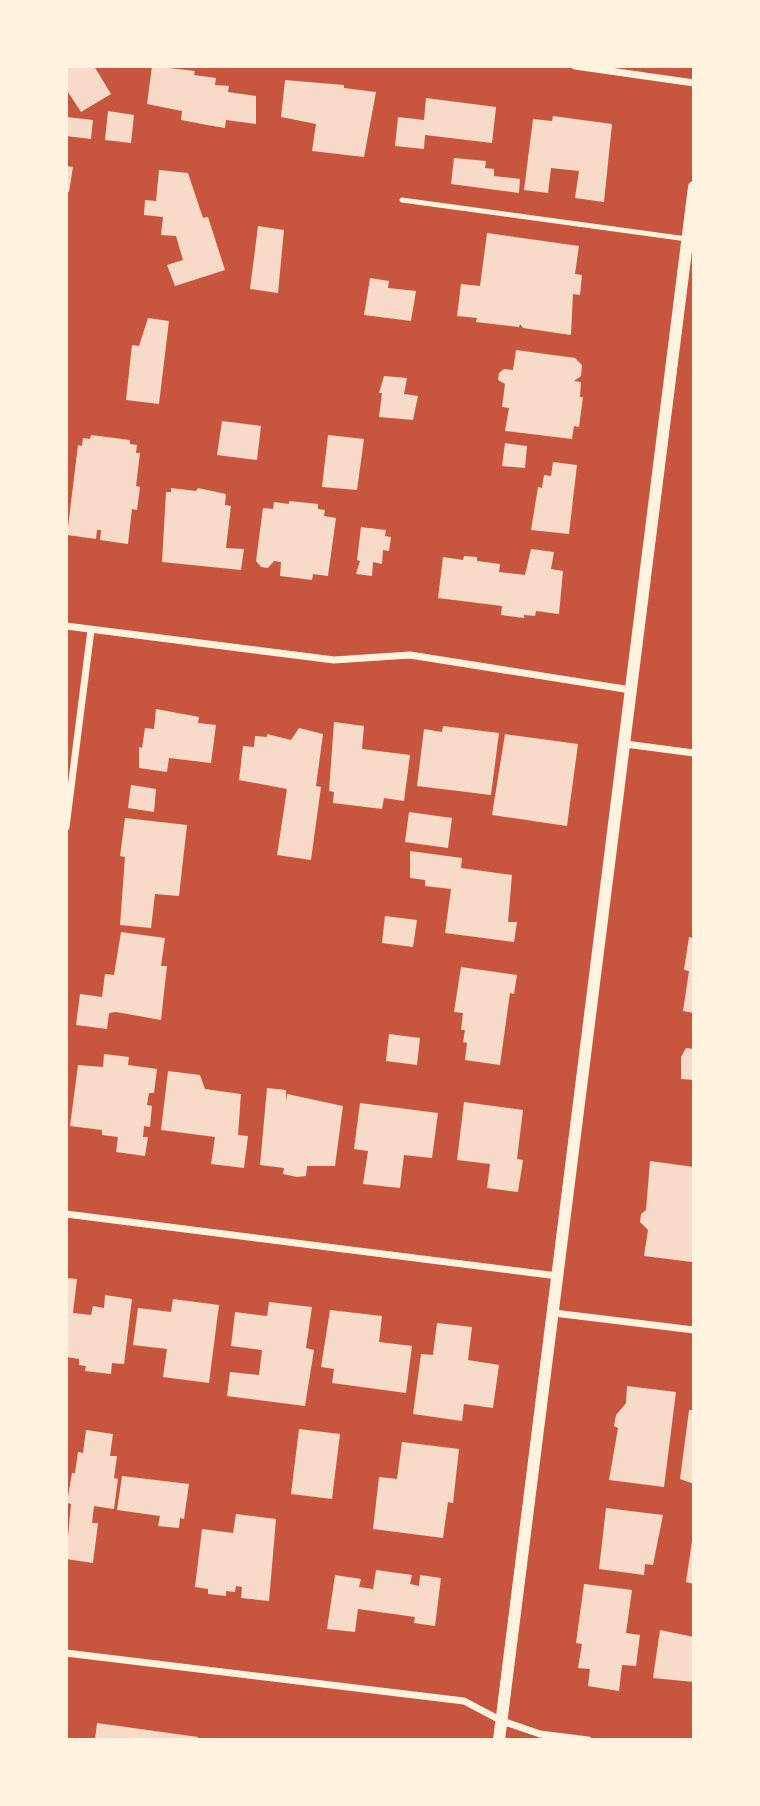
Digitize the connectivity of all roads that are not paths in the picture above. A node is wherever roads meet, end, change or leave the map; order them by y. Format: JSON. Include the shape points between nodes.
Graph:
{"nodes":[{"id":1,"x":575,"y":66,"type":"edge"},
{"id":2,"x":694,"y":83,"type":"edge"},
{"id":3,"x":694,"y":187,"type":"edge"},
{"id":4,"x":402,"y":200,"type":"dead end"},
{"id":5,"x":687,"y":239,"type":"junction"},
{"id":6,"x":66,"y":626,"type":"edge"},
{"id":7,"x":91,"y":630,"type":"junction"},
{"id":8,"x":631,"y":690,"type":"junction"},
{"id":9,"x":625,"y":744,"type":"junction"},
{"id":10,"x":694,"y":753,"type":"edge"},
{"id":11,"x":66,"y":827,"type":"edge"},
{"id":12,"x":66,"y":1214,"type":"edge"},
{"id":13,"x":558,"y":1276,"type":"junction"},
{"id":14,"x":554,"y":1313,"type":"junction"},
{"id":15,"x":694,"y":1330,"type":"edge"},
{"id":16,"x":66,"y":1653,"type":"edge"},
{"id":17,"x":502,"y":1721,"type":"junction"},
{"id":18,"x":499,"y":1740,"type":"edge"},
{"id":19,"x":588,"y":1740,"type":"edge"}],
"edges":[{"from":1,"to":2,"type":"street"},
{"from":3,"to":5,"type":"street"},
{"from":4,"to":5,"type":"lane"},
{"from":5,"to":8,"type":"street"},
{"from":6,"to":7,"type":"street"},
{"from":7,"to":8,"type":"street","via":[[334,660],[410,655]]},
{"from":7,"to":11,"type":"street"},
{"from":8,"to":9,"type":"street"},
{"from":9,"to":10,"type":"street"},
{"from":9,"to":13,"type":"street"},
{"from":12,"to":13,"type":"street"},
{"from":13,"to":14,"type":"street"},
{"from":14,"to":15,"type":"street"},
{"from":14,"to":17,"type":"street"},
{"from":16,"to":17,"type":"street","via":[[464,1701]]},
{"from":17,"to":18,"type":"street"},
{"from":17,"to":19,"type":"street","via":[[540,1734]]}]}
